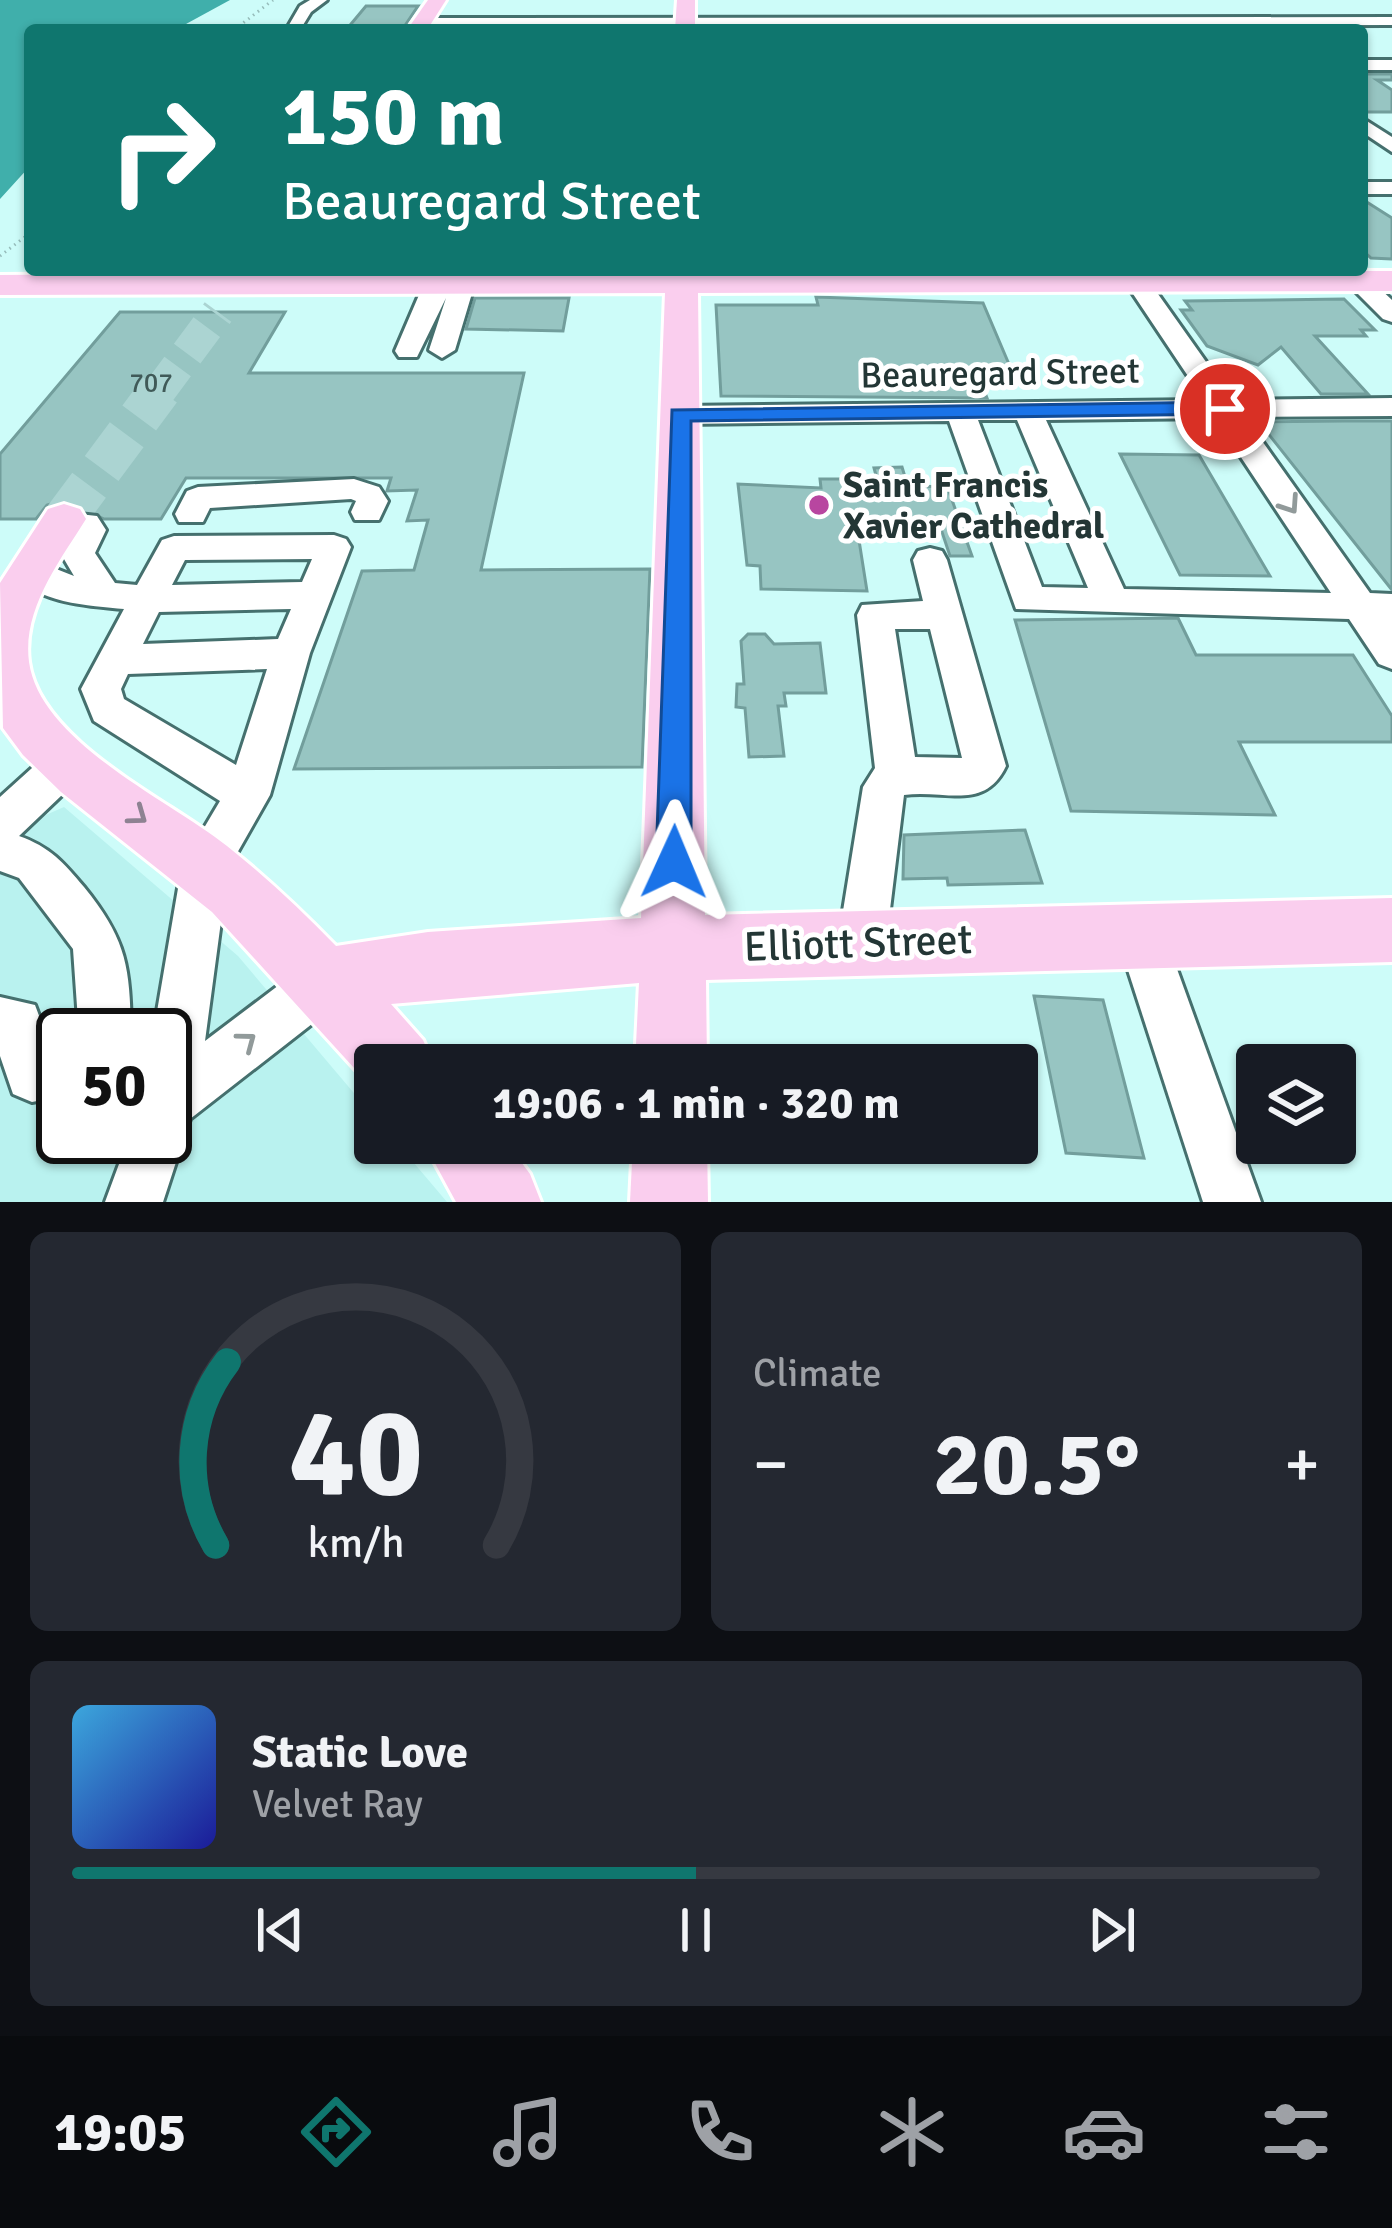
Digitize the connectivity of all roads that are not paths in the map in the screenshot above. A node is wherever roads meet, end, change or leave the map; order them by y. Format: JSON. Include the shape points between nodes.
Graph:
{"nodes":[{"id":1,"x":320,"y":0,"type":"edge"},
{"id":2,"x":710,"y":0,"type":"edge"},
{"id":3,"x":1066,"y":0,"type":"edge"},
{"id":4,"x":1196,"y":0,"type":"edge"},
{"id":5,"x":1318,"y":0,"type":"edge"},
{"id":6,"x":712,"y":21,"type":"junction"},
{"id":7,"x":1353,"y":21,"type":"junction"},
{"id":8,"x":1392,"y":21,"type":"edge"},
{"id":9,"x":296,"y":24,"type":"edge"},
{"id":10,"x":696,"y":24,"type":"edge"},
{"id":11,"x":777,"y":24,"type":"edge"},
{"id":12,"x":1090,"y":24,"type":"edge"},
{"id":13,"x":1227,"y":24,"type":"edge"},
{"id":14,"x":1279,"y":24,"type":"edge"},
{"id":15,"x":1358,"y":24,"type":"edge"},
{"id":16,"x":1368,"y":126,"type":"edge"},
{"id":17,"x":1392,"y":146,"type":"edge"},
{"id":18,"x":125,"y":276,"type":"edge"},
{"id":19,"x":893,"y":276,"type":"edge"},
{"id":20,"x":1133,"y":276,"type":"edge"},
{"id":21,"x":1353,"y":276,"type":"edge"},
{"id":22,"x":1360,"y":276,"type":"edge"},
{"id":23,"x":244,"y":277,"type":"edge"},
{"id":24,"x":682,"y":277,"type":"edge"},
{"id":25,"x":464,"y":278,"type":"edge"},
{"id":26,"x":1392,"y":280,"type":"edge"},
{"id":27,"x":218,"y":312,"type":"tunnel mouth"},
{"id":28,"x":1392,"y":314,"type":"edge"},
{"id":29,"x":408,"y":350,"type":"dead end"},
{"id":30,"x":442,"y":350,"type":"dead end"},
{"id":31,"x":1392,"y":407,"type":"edge"},
{"id":32,"x":1225,"y":409,"type":"junction"},
{"id":33,"x":1028,"y":411,"type":"junction"},
{"id":34,"x":960,"y":412,"type":"junction"},
{"id":35,"x":680,"y":415,"type":"junction"},
{"id":36,"x":62,"y":521,"type":"joint"},
{"id":37,"x":184,"y":528,"type":"junction"},
{"id":38,"x":334,"y":548,"type":"junction"},
{"id":39,"x":930,"y":560,"type":"dead end"},
{"id":40,"x":31,"y":571,"type":"junction"},
{"id":41,"x":105,"y":595,"type":"junction"},
{"id":42,"x":315,"y":595,"type":"junction"},
{"id":43,"x":151,"y":599,"type":"junction"},
{"id":44,"x":1111,"y":600,"type":"junction"},
{"id":45,"x":1375,"y":607,"type":"edge"},
{"id":46,"x":945,"y":615,"type":"junction"},
{"id":47,"x":291,"y":653,"type":"junction"},
{"id":48,"x":1392,"y":654,"type":"edge"},
{"id":49,"x":117,"y":660,"type":"junction"},
{"id":50,"x":68,"y":762,"type":"junction"},
{"id":51,"x":897,"y":775,"type":"junction"},
{"id":52,"x":248,"y":795,"type":"junction"},
{"id":53,"x":0,"y":825,"type":"edge"},
{"id":54,"x":0,"y":850,"type":"edge"},
{"id":55,"x":205,"y":865,"type":"junction"},
{"id":56,"x":1392,"y":930,"type":"edge"},
{"id":57,"x":1140,"y":933,"type":"junction"},
{"id":58,"x":862,"y":942,"type":"junction"},
{"id":59,"x":673,"y":948,"type":"junction"},
{"id":60,"x":326,"y":981,"type":"junction"},
{"id":61,"x":105,"y":1008,"type":"edge"},
{"id":62,"x":183,"y":1008,"type":"edge"},
{"id":63,"x":0,"y":1023,"type":"edge"},
{"id":64,"x":380,"y":1044,"type":"edge"},
{"id":65,"x":671,"y":1044,"type":"edge"},
{"id":66,"x":192,"y":1073,"type":"edge"},
{"id":67,"x":36,"y":1074,"type":"edge"},
{"id":68,"x":145,"y":1164,"type":"edge"},
{"id":69,"x":476,"y":1164,"type":"edge"},
{"id":70,"x":670,"y":1164,"type":"edge"},
{"id":71,"x":134,"y":1202,"type":"edge"},
{"id":72,"x":502,"y":1202,"type":"edge"},
{"id":73,"x":669,"y":1202,"type":"edge"},
{"id":74,"x":1232,"y":1202,"type":"edge"}],
"edges":[{"from":1,"to":9,"type":"street"},
{"from":2,"to":6,"type":"street"},
{"from":3,"to":12,"type":"street"},
{"from":4,"to":13,"type":"street"},
{"from":5,"to":7,"type":"street"},
{"from":6,"to":10,"type":"street"},
{"from":6,"to":11,"type":"street"},
{"from":7,"to":8,"type":"street"},
{"from":7,"to":14,"type":"street"},
{"from":7,"to":15,"type":"street"},
{"from":16,"to":17,"type":"street"},
{"from":18,"to":23,"type":"main road"},
{"from":19,"to":20,"type":"main road"},
{"from":19,"to":24,"type":"main road"},
{"from":20,"to":32,"type":"street"},
{"from":21,"to":28,"type":"street"},
{"from":22,"to":26,"type":"main road"},
{"from":23,"to":25,"type":"main road"},
{"from":23,"to":27,"type":"main road"},
{"from":24,"to":25,"type":"main road"},
{"from":24,"to":35,"type":"main road"},
{"from":25,"to":29,"type":"street","via":[[431,295]]},
{"from":25,"to":30,"type":"street"},
{"from":31,"to":32,"type":"street","name":"Beauregard Street"},
{"from":32,"to":33,"type":"street","name":"Beauregard Street"},
{"from":32,"to":45,"type":"street","one_way":true},
{"from":33,"to":34,"type":"street","name":"Beauregard Street"},
{"from":33,"to":44,"type":"street"},
{"from":34,"to":35,"type":"street","name":"Beauregard Street"},
{"from":34,"to":44,"type":"street","via":[[1029,600]]},
{"from":35,"to":59,"type":"main road"},
{"from":36,"to":40,"type":"main road"},
{"from":36,"to":41,"type":"street","via":[[89,530],[78,554]]},
{"from":37,"to":38,"type":"street"},
{"from":37,"to":38,"type":"street","via":[[198,497],[368,494],[358,532]]},
{"from":37,"to":43,"type":"street"},
{"from":38,"to":42,"type":"street"},
{"from":39,"to":46,"type":"street"},
{"from":40,"to":41,"type":"street"},
{"from":40,"to":50,"type":"main road","via":[[6,623],[9,687],[40,738]]},
{"from":41,"to":43,"type":"street"},
{"from":42,"to":43,"type":"street"},
{"from":42,"to":47,"type":"street"},
{"from":43,"to":49,"type":"street"},
{"from":44,"to":45,"type":"street"},
{"from":45,"to":48,"type":"street"},
{"from":46,"to":51,"type":"street","via":[[875,615]]},
{"from":46,"to":51,"type":"street","via":[[985,766],[976,777]]},
{"from":47,"to":49,"type":"street"},
{"from":47,"to":52,"type":"street"},
{"from":49,"to":52,"type":"street","via":[[101,689],[108,709]]},
{"from":50,"to":53,"type":"street"},
{"from":50,"to":55,"type":"main road","one_way":true},
{"from":51,"to":58,"type":"street","via":[[884,787]]},
{"from":52,"to":55,"type":"street"},
{"from":54,"to":61,"type":"street","via":[[34,863],[96,940]]},
{"from":55,"to":60,"type":"main road"},
{"from":55,"to":62,"type":"street"},
{"from":56,"to":57,"type":"main road","name":"Elliott Street"},
{"from":57,"to":58,"type":"main road","name":"Elliott Street"},
{"from":57,"to":74,"type":"street"},
{"from":58,"to":59,"type":"main road","name":"Elliott Street"},
{"from":59,"to":60,"type":"main road","name":"Elliott Street","via":[[428,965]]},
{"from":59,"to":65,"type":"main road"},
{"from":60,"to":64,"type":"main road"},
{"from":66,"to":60,"type":"street","one_way":true},
{"from":63,"to":67,"type":"street","via":[[17,1024]]},
{"from":68,"to":71,"type":"street"},
{"from":69,"to":72,"type":"main road"},
{"from":70,"to":73,"type":"main road"}]}
